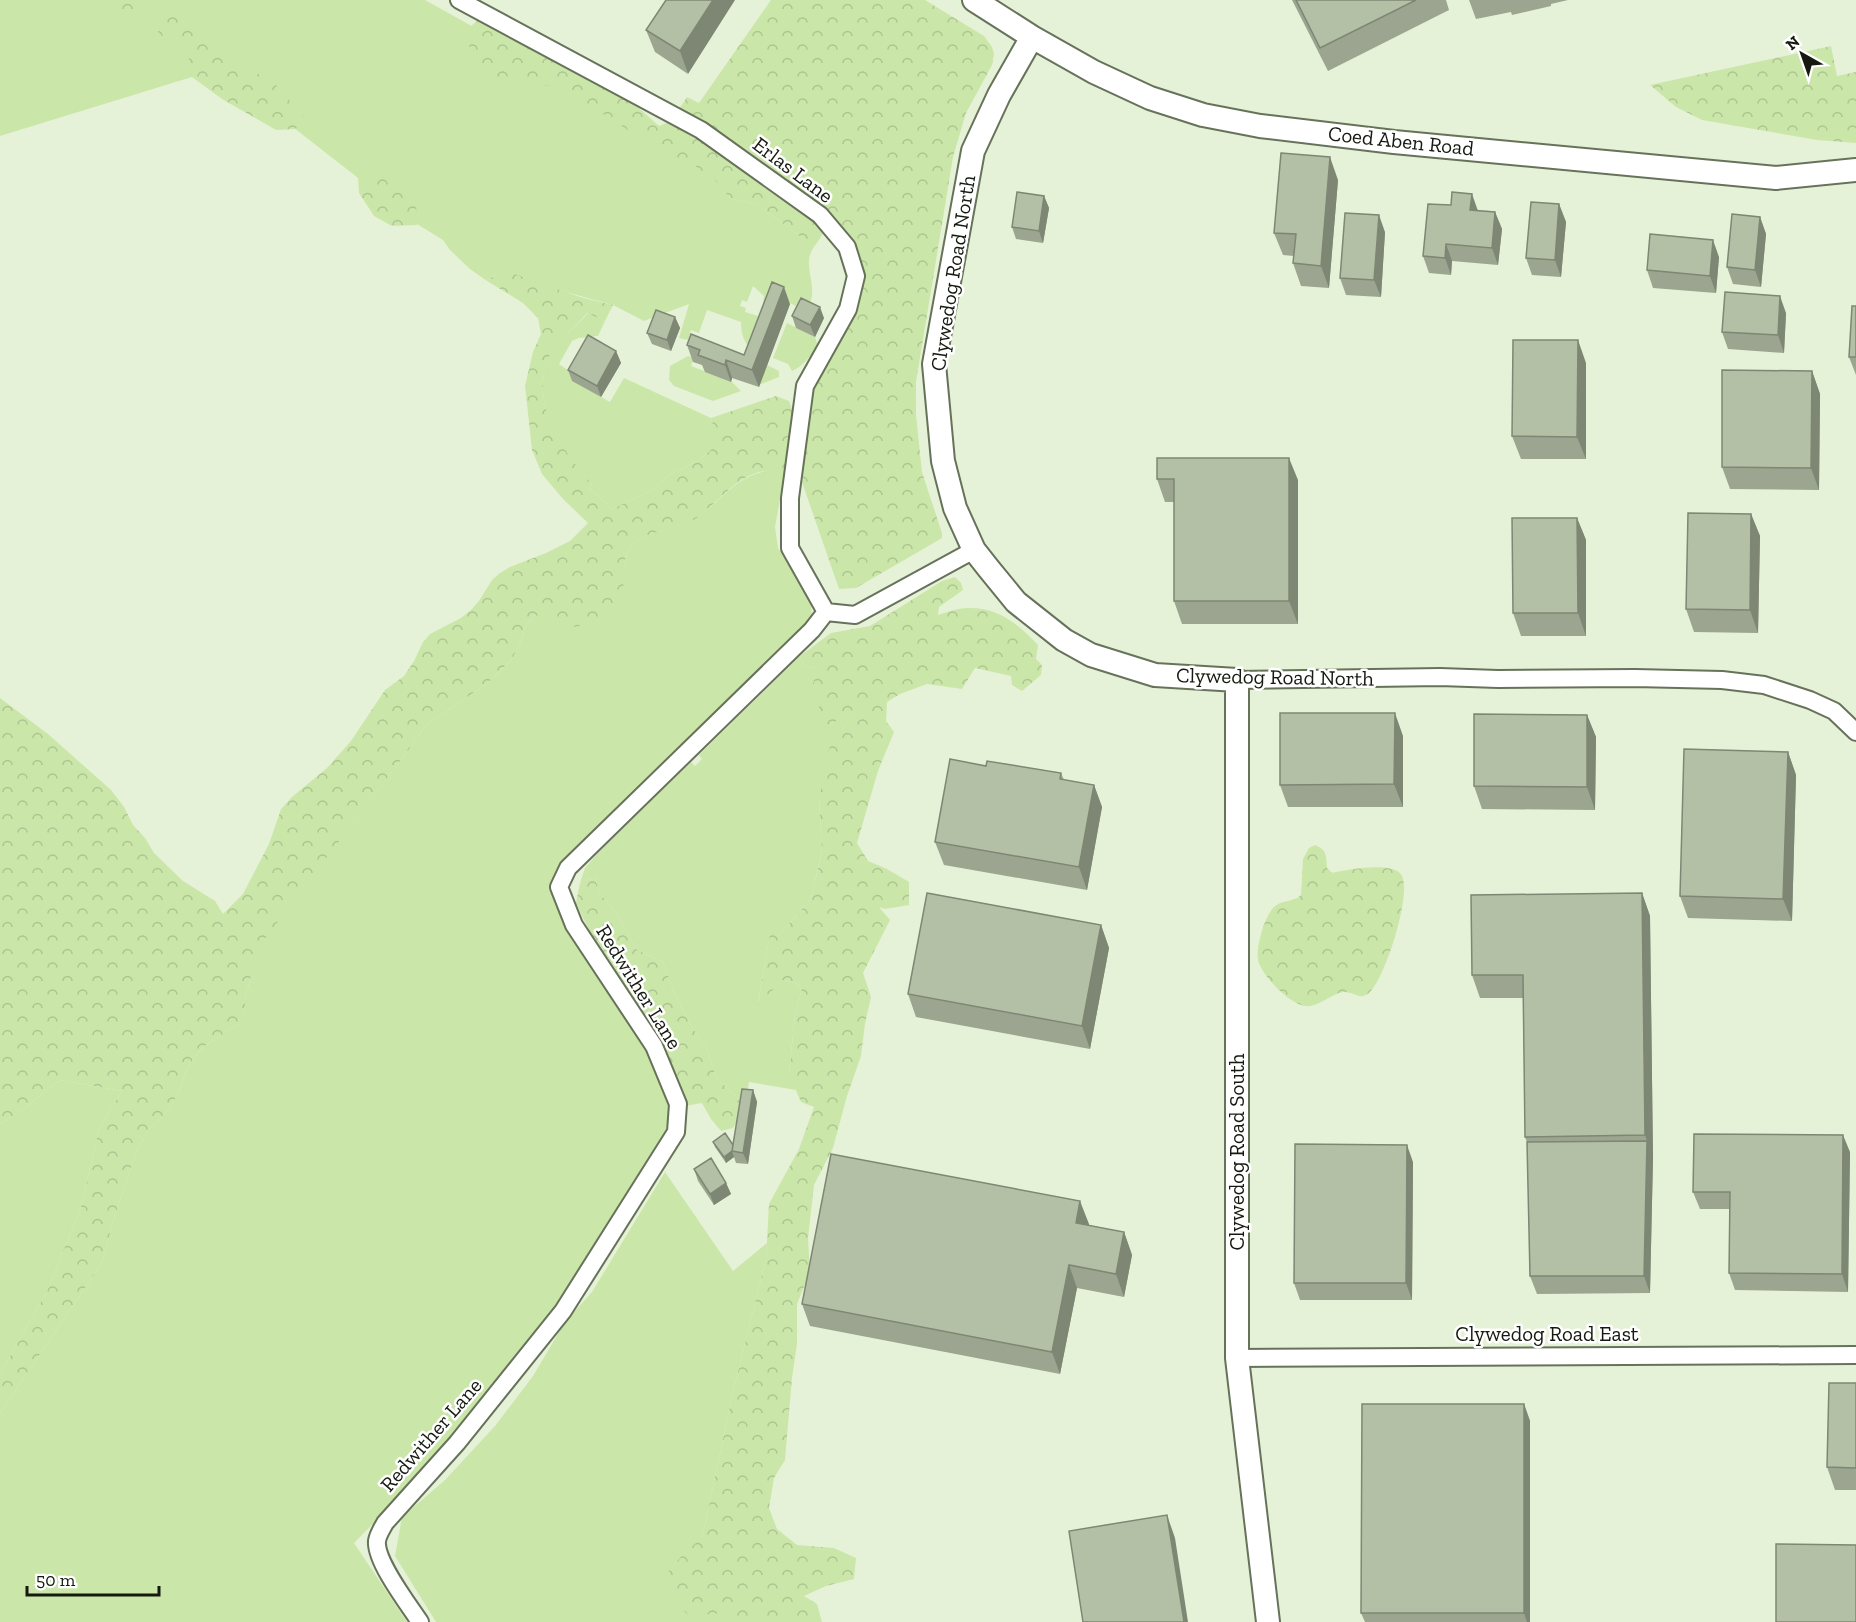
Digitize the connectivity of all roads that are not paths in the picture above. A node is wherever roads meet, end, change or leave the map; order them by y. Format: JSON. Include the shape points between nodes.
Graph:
{"nodes":[{"id":1,"x":459,"y":0,"type":"edge"},
{"id":2,"x":974,"y":0,"type":"edge"},
{"id":3,"x":1032,"y":37,"type":"junction"},
{"id":4,"x":1856,"y":170,"type":"edge"},
{"id":5,"x":974,"y":550,"type":"junction"},
{"id":6,"x":826,"y":612,"type":"junction"},
{"id":7,"x":1237,"y":680,"type":"junction"},
{"id":8,"x":1856,"y":732,"type":"edge"},
{"id":9,"x":1856,"y":1354,"type":"edge"},
{"id":10,"x":1237,"y":1358,"type":"junction"},
{"id":11,"x":420,"y":1622,"type":"edge"},
{"id":12,"x":1268,"y":1622,"type":"edge"}],
"edges":[{"from":1,"to":6,"type":"street","name":"Erlas Lane","via":[[701,130],[819,215],[846,247],[856,276],[848,309],[806,386],[790,498],[790,548]]},
{"from":2,"to":3,"type":"street","name":"Coed Aben Road"},
{"from":3,"to":4,"type":"street","name":"Coed Aben Road","via":[[1150,98],[1203,115],[1260,126],[1776,178]]},
{"from":3,"to":5,"type":"street","name":"Clywedog Road North","via":[[999,94],[973,151],[934,364],[943,461],[955,508]]},
{"from":5,"to":6,"type":"street","via":[[855,615]]},
{"from":5,"to":7,"type":"street","name":"Clywedog Road North","via":[[1016,602],[1084,652],[1155,675]]},
{"from":6,"to":11,"type":"street","name":"Redwither Lane","via":[[568,868],[560,887],[574,925],[654,1046],[678,1104],[676,1132],[563,1311],[379,1533],[381,1562]]},
{"from":7,"to":8,"type":"street","name":"Clywedog Road North","via":[[1722,680],[1764,685],[1810,700],[1834,711]]},
{"from":7,"to":10,"type":"street","name":"Clywedog Road South"},
{"from":9,"to":10,"type":"street","name":"Clywedog Road East"},
{"from":10,"to":12,"type":"street","name":"Clywedog Road South"}]}
